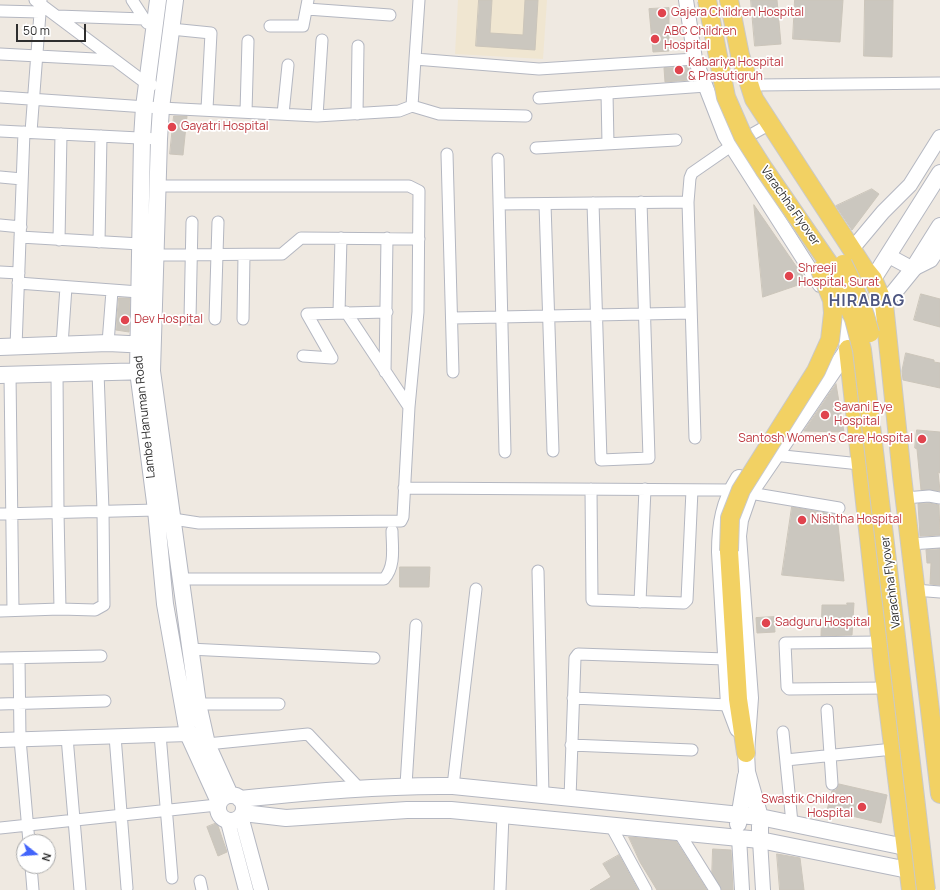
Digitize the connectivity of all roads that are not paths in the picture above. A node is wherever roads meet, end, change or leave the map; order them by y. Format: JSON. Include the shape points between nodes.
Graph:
{"nodes":[{"id":1,"x":132,"y":0,"type":"edge"},
{"id":2,"x":158,"y":0,"type":"edge"},
{"id":3,"x":175,"y":0,"type":"edge"},
{"id":4,"x":419,"y":0,"type":"edge"},
{"id":5,"x":686,"y":0,"type":"edge"},
{"id":6,"x":706,"y":0,"type":"edge"},
{"id":7,"x":718,"y":0,"type":"edge"},
{"id":8,"x":729,"y":0,"type":"edge"},
{"id":9,"x":738,"y":0,"type":"edge"},
{"id":10,"x":39,"y":4,"type":"edge"},
{"id":11,"x":308,"y":4,"type":"edge"},
{"id":12,"x":0,"y":11,"type":"edge"},
{"id":13,"x":390,"y":15,"type":"dead end"},
{"id":14,"x":57,"y":16,"type":"junction"},
{"id":15,"x":144,"y":19,"type":"junction"},
{"id":16,"x":270,"y":26,"type":"dead end"},
{"id":17,"x":172,"y":29,"type":"junction"},
{"id":18,"x":153,"y":34,"type":"junction"},
{"id":19,"x":322,"y":40,"type":"dead end"},
{"id":20,"x":248,"y":41,"type":"dead end"},
{"id":21,"x":358,"y":46,"type":"dead end"},
{"id":22,"x":0,"y":54,"type":"edge"},
{"id":23,"x":37,"y":57,"type":"junction"},
{"id":24,"x":415,"y":59,"type":"junction"},
{"id":25,"x":695,"y":59,"type":"junction"},
{"id":26,"x":114,"y":60,"type":"junction"},
{"id":27,"x":288,"y":65,"type":"dead end"},
{"id":28,"x":147,"y":84,"type":"junction"},
{"id":29,"x":940,"y":84,"type":"edge"},
{"id":30,"x":164,"y":86,"type":"junction"},
{"id":31,"x":706,"y":86,"type":"junction"},
{"id":32,"x":756,"y":92,"type":"junction"},
{"id":33,"x":607,"y":93,"type":"junction"},
{"id":34,"x":0,"y":97,"type":"edge"},
{"id":35,"x":539,"y":98,"type":"dead end"},
{"id":36,"x":34,"y":99,"type":"junction"},
{"id":37,"x":412,"y":106,"type":"junction"},
{"id":38,"x":144,"y":107,"type":"junction"},
{"id":39,"x":161,"y":108,"type":"junction"},
{"id":40,"x":207,"y":109,"type":"junction"},
{"id":41,"x":246,"y":112,"type":"junction"},
{"id":42,"x":283,"y":114,"type":"junction"},
{"id":43,"x":357,"y":114,"type":"junction"},
{"id":44,"x":317,"y":116,"type":"junction"},
{"id":45,"x":526,"y":116,"type":"dead end"},
{"id":46,"x":770,"y":124,"type":"junction"},
{"id":47,"x":0,"y":131,"type":"edge"},
{"id":48,"x":27,"y":132,"type":"junction"},
{"id":49,"x":61,"y":134,"type":"junction"},
{"id":50,"x":101,"y":136,"type":"junction"},
{"id":51,"x":940,"y":136,"type":"edge"},
{"id":52,"x":142,"y":138,"type":"junction"},
{"id":53,"x":159,"y":139,"type":"junction"},
{"id":54,"x":676,"y":140,"type":"dead end"},
{"id":55,"x":608,"y":144,"type":"junction"},
{"id":56,"x":732,"y":146,"type":"junction"},
{"id":57,"x":536,"y":148,"type":"dead end"},
{"id":58,"x":447,"y":154,"type":"dead end"},
{"id":59,"x":498,"y":159,"type":"dead end"},
{"id":60,"x":764,"y":169,"type":"junction"},
{"id":61,"x":940,"y":173,"type":"edge"},
{"id":62,"x":0,"y":177,"type":"edge"},
{"id":63,"x":22,"y":179,"type":"junction"},
{"id":64,"x":158,"y":186,"type":"junction"},
{"id":65,"x":641,"y":202,"type":"junction"},
{"id":66,"x":688,"y":202,"type":"junction"},
{"id":67,"x":593,"y":203,"type":"junction"},
{"id":68,"x":499,"y":204,"type":"junction"},
{"id":69,"x":545,"y":204,"type":"junction"},
{"id":70,"x":192,"y":222,"type":"dead end"},
{"id":71,"x":218,"y":222,"type":"dead end"},
{"id":72,"x":0,"y":225,"type":"edge"},
{"id":73,"x":940,"y":226,"type":"edge"},
{"id":74,"x":20,"y":232,"type":"junction"},
{"id":75,"x":341,"y":238,"type":"junction"},
{"id":76,"x":388,"y":238,"type":"junction"},
{"id":77,"x":419,"y":239,"type":"junction"},
{"id":78,"x":60,"y":240,"type":"junction"},
{"id":79,"x":99,"y":242,"type":"junction"},
{"id":80,"x":140,"y":244,"type":"junction"},
{"id":81,"x":940,"y":246,"type":"edge"},
{"id":82,"x":852,"y":249,"type":"junction"},
{"id":83,"x":156,"y":255,"type":"junction"},
{"id":84,"x":192,"y":255,"type":"junction"},
{"id":85,"x":244,"y":255,"type":"junction"},
{"id":86,"x":216,"y":256,"type":"junction"},
{"id":87,"x":889,"y":256,"type":"junction"},
{"id":88,"x":936,"y":261,"type":"edge"},
{"id":89,"x":913,"y":269,"type":"junction"},
{"id":90,"x":0,"y":272,"type":"edge"},
{"id":91,"x":18,"y":278,"type":"junction"},
{"id":92,"x":873,"y":279,"type":"junction"},
{"id":93,"x":66,"y":287,"type":"junction"},
{"id":94,"x":112,"y":291,"type":"junction"},
{"id":95,"x":139,"y":292,"type":"junction"},
{"id":96,"x":884,"y":304,"type":"junction"},
{"id":97,"x":342,"y":312,"type":"junction"},
{"id":98,"x":387,"y":312,"type":"junction"},
{"id":99,"x":691,"y":313,"type":"junction"},
{"id":100,"x":597,"y":315,"type":"junction"},
{"id":101,"x":644,"y":315,"type":"junction"},
{"id":102,"x":502,"y":316,"type":"junction"},
{"id":103,"x":548,"y":316,"type":"junction"},
{"id":104,"x":453,"y":318,"type":"junction"},
{"id":105,"x":190,"y":319,"type":"dead end"},
{"id":106,"x":215,"y":319,"type":"dead end"},
{"id":107,"x":243,"y":319,"type":"dead end"},
{"id":108,"x":839,"y":320,"type":"junction"},
{"id":109,"x":108,"y":343,"type":"junction"},
{"id":110,"x":62,"y":345,"type":"junction"},
{"id":111,"x":139,"y":345,"type":"junction"},
{"id":112,"x":8,"y":347,"type":"edge"},
{"id":113,"x":848,"y":349,"type":"junction"},
{"id":114,"x":0,"y":356,"type":"edge"},
{"id":115,"x":302,"y":356,"type":"dead end"},
{"id":116,"x":140,"y":371,"type":"junction"},
{"id":117,"x":3,"y":372,"type":"edge"},
{"id":118,"x":98,"y":372,"type":"junction"},
{"id":119,"x":385,"y":372,"type":"junction"},
{"id":120,"x":454,"y":372,"type":"dead end"},
{"id":121,"x":57,"y":373,"type":"junction"},
{"id":122,"x":408,"y":407,"type":"junction"},
{"id":123,"x":695,"y":438,"type":"dead end"},
{"id":124,"x":553,"y":451,"type":"dead end"},
{"id":125,"x":505,"y":452,"type":"dead end"},
{"id":126,"x":774,"y":456,"type":"junction"},
{"id":127,"x":860,"y":464,"type":"junction"},
{"id":128,"x":404,"y":488,"type":"junction"},
{"id":129,"x":591,"y":489,"type":"junction"},
{"id":130,"x":645,"y":489,"type":"junction"},
{"id":131,"x":692,"y":490,"type":"junction"},
{"id":132,"x":732,"y":490,"type":"junction"},
{"id":133,"x":749,"y":494,"type":"junction"},
{"id":134,"x":905,"y":498,"type":"junction"},
{"id":135,"x":940,"y":498,"type":"edge"},
{"id":136,"x":839,"y":508,"type":"dead end"},
{"id":137,"x":103,"y":510,"type":"junction"},
{"id":138,"x":156,"y":510,"type":"junction"},
{"id":139,"x":58,"y":512,"type":"junction"},
{"id":140,"x":5,"y":514,"type":"edge"},
{"id":141,"x":173,"y":519,"type":"junction"},
{"id":142,"x":392,"y":531,"type":"dead end"},
{"id":143,"x":940,"y":542,"type":"edge"},
{"id":144,"x":910,"y":544,"type":"junction"},
{"id":145,"x":538,"y":571,"type":"dead end"},
{"id":146,"x":180,"y":579,"type":"junction"},
{"id":147,"x":476,"y":588,"type":"dead end"},
{"id":148,"x":915,"y":590,"type":"junction"},
{"id":149,"x":940,"y":592,"type":"edge"},
{"id":150,"x":640,"y":602,"type":"junction"},
{"id":151,"x":60,"y":609,"type":"junction"},
{"id":152,"x":13,"y":610,"type":"junction"},
{"id":153,"x":0,"y":611,"type":"edge"},
{"id":154,"x":416,"y":625,"type":"dead end"},
{"id":155,"x":881,"y":642,"type":"junction"},
{"id":156,"x":189,"y":649,"type":"junction"},
{"id":157,"x":101,"y":656,"type":"dead end"},
{"id":158,"x":0,"y":658,"type":"edge"},
{"id":159,"x":19,"y":658,"type":"junction"},
{"id":160,"x":374,"y":658,"type":"dead end"},
{"id":161,"x":726,"y":659,"type":"junction"},
{"id":162,"x":926,"y":678,"type":"junction"},
{"id":163,"x":886,"y":685,"type":"junction"},
{"id":164,"x":573,"y":698,"type":"junction"},
{"id":165,"x":105,"y":701,"type":"dead end"},
{"id":166,"x":20,"y":703,"type":"junction"},
{"id":167,"x":0,"y":704,"type":"edge"},
{"id":168,"x":198,"y":704,"type":"junction"},
{"id":169,"x":279,"y":704,"type":"dead end"},
{"id":170,"x":729,"y":705,"type":"junction"},
{"id":171,"x":827,"y":710,"type":"dead end"},
{"id":172,"x":783,"y":732,"type":"dead end"},
{"id":173,"x":160,"y":734,"type":"junction"},
{"id":174,"x":188,"y":734,"type":"junction"},
{"id":175,"x":115,"y":736,"type":"junction"},
{"id":176,"x":67,"y":737,"type":"junction"},
{"id":177,"x":20,"y":739,"type":"junction"},
{"id":178,"x":0,"y":740,"type":"edge"},
{"id":179,"x":206,"y":740,"type":"junction"},
{"id":180,"x":571,"y":745,"type":"junction"},
{"id":181,"x":893,"y":749,"type":"junction"},
{"id":182,"x":692,"y":750,"type":"dead end"},
{"id":183,"x":746,"y":753,"type":"junction"},
{"id":184,"x":830,"y":755,"type":"junction"},
{"id":185,"x":786,"y":760,"type":"junction"},
{"id":186,"x":747,"y":772,"type":"junction"},
{"id":187,"x":832,"y":784,"type":"dead end"},
{"id":188,"x":406,"y":785,"type":"junction"},
{"id":189,"x":453,"y":786,"type":"junction"},
{"id":190,"x":359,"y":788,"type":"junction"},
{"id":191,"x":940,"y":794,"type":"edge"},
{"id":192,"x":543,"y":795,"type":"junction"},
{"id":193,"x":570,"y":798,"type":"junction"},
{"id":194,"x":231,"y":807,"type":"junction"},
{"id":195,"x":167,"y":810,"type":"junction"},
{"id":196,"x":739,"y":814,"type":"junction"},
{"id":197,"x":121,"y":815,"type":"junction"},
{"id":198,"x":503,"y":815,"type":"junction"},
{"id":199,"x":760,"y":816,"type":"junction"},
{"id":200,"x":73,"y":820,"type":"junction"},
{"id":201,"x":792,"y":823,"type":"junction"},
{"id":202,"x":28,"y":825,"type":"junction"},
{"id":203,"x":611,"y":826,"type":"junction"},
{"id":204,"x":0,"y":828,"type":"edge"},
{"id":205,"x":678,"y":832,"type":"junction"},
{"id":206,"x":29,"y":834,"type":"edge"},
{"id":207,"x":738,"y":837,"type":"junction"},
{"id":208,"x":760,"y":840,"type":"junction"},
{"id":209,"x":887,"y":843,"type":"junction"},
{"id":210,"x":905,"y":847,"type":"junction"},
{"id":211,"x":883,"y":865,"type":"junction"},
{"id":212,"x":908,"y":870,"type":"junction"},
{"id":213,"x":32,"y":874,"type":"edge"},
{"id":214,"x":172,"y":878,"type":"dead end"},
{"id":215,"x":127,"y":888,"type":"dead end"},
{"id":216,"x":33,"y":890,"type":"edge"},
{"id":217,"x":80,"y":890,"type":"edge"},
{"id":218,"x":246,"y":890,"type":"edge"},
{"id":219,"x":262,"y":890,"type":"edge"},
{"id":220,"x":500,"y":890,"type":"edge"},
{"id":221,"x":646,"y":890,"type":"edge"},
{"id":222,"x":715,"y":890,"type":"edge"},
{"id":223,"x":742,"y":890,"type":"edge"},
{"id":224,"x":763,"y":890,"type":"edge"},
{"id":225,"x":911,"y":890,"type":"edge"},
{"id":226,"x":926,"y":890,"type":"edge"},
{"id":227,"x":936,"y":890,"type":"edge"}],
"edges":[{"from":1,"to":15,"type":"street"},
{"from":2,"to":18,"type":"main road","name":"Lambe Hanuman Road"},
{"from":3,"to":17,"type":"main road","name":"Lambe Hanuman Road"},
{"from":4,"to":24,"type":"street"},
{"from":5,"to":25,"type":"street"},
{"from":6,"to":60,"type":"main road","name":"Varachha Flyover","bridge":true,"via":[[726,97],[743,136]]},
{"from":7,"to":227,"type":"main road","name":"Varachha Flyover","bridge":true,"via":[[738,92],[753,129],[840,257],[865,313],[871,335],[880,386]]},
{"from":8,"to":32,"type":"main road","via":[[733,24]]},
{"from":9,"to":32,"type":"street"},
{"from":10,"to":12,"type":"street"},
{"from":10,"to":14,"type":"street"},
{"from":10,"to":23,"type":"street"},
{"from":11,"to":13,"type":"street"},
{"from":11,"to":16,"type":"street","via":[[302,27]]},
{"from":14,"to":15,"type":"street"},
{"from":14,"to":26,"type":"street"},
{"from":15,"to":18,"type":"street"},
{"from":17,"to":30,"type":"main road","name":"Lambe Hanuman Road"},
{"from":17,"to":40,"type":"street","via":[[212,33]]},
{"from":18,"to":28,"type":"main road","name":"Lambe Hanuman Road"},
{"from":19,"to":44,"type":"street"},
{"from":20,"to":41,"type":"street"},
{"from":21,"to":43,"type":"street"},
{"from":22,"to":23,"type":"street"},
{"from":23,"to":26,"type":"street"},
{"from":23,"to":36,"type":"street"},
{"from":24,"to":25,"type":"street","via":[[539,69]]},
{"from":24,"to":37,"type":"street"},
{"from":25,"to":31,"type":"street"},
{"from":26,"to":28,"type":"street"},
{"from":27,"to":42,"type":"street"},
{"from":28,"to":30,"type":"street"},
{"from":28,"to":38,"type":"main road","name":"Lambe Hanuman Road"},
{"from":29,"to":32,"type":"street"},
{"from":30,"to":39,"type":"main road","name":"Lambe Hanuman Road"},
{"from":31,"to":33,"type":"street"},
{"from":31,"to":56,"type":"street","via":[[725,136]]},
{"from":32,"to":46,"type":"main road"},
{"from":33,"to":35,"type":"street"},
{"from":33,"to":55,"type":"street"},
{"from":34,"to":36,"type":"street"},
{"from":36,"to":38,"type":"street"},
{"from":36,"to":48,"type":"street"},
{"from":37,"to":43,"type":"street","via":[[399,111]]},
{"from":37,"to":45,"type":"street","via":[[436,113]]},
{"from":38,"to":39,"type":"street"},
{"from":38,"to":52,"type":"main road","name":"Lambe Hanuman Road"},
{"from":39,"to":40,"type":"street"},
{"from":39,"to":53,"type":"main road","name":"Lambe Hanuman Road"},
{"from":40,"to":41,"type":"street"},
{"from":41,"to":42,"type":"street"},
{"from":42,"to":44,"type":"street"},
{"from":43,"to":44,"type":"street"},
{"from":46,"to":56,"type":"street"},
{"from":46,"to":82,"type":"main road"},
{"from":47,"to":48,"type":"street"},
{"from":48,"to":49,"type":"street"},
{"from":48,"to":63,"type":"street"},
{"from":49,"to":50,"type":"street"},
{"from":49,"to":78,"type":"street"},
{"from":50,"to":52,"type":"street"},
{"from":50,"to":79,"type":"street"},
{"from":51,"to":82,"type":"street","via":[[910,185]]},
{"from":52,"to":53,"type":"street"},
{"from":52,"to":80,"type":"main road","name":"Lambe Hanuman Road"},
{"from":53,"to":64,"type":"main road","name":"Lambe Hanuman Road"},
{"from":54,"to":55,"type":"street"},
{"from":55,"to":57,"type":"street"},
{"from":56,"to":66,"type":"street","via":[[692,173]]},
{"from":56,"to":108,"type":"street","via":[[814,272]]},
{"from":58,"to":104,"type":"street"},
{"from":59,"to":68,"type":"street"},
{"from":60,"to":183,"type":"main road","bridge":true,"via":[[828,285],[833,306],[833,327],[816,371],[734,503],[729,529],[729,551],[738,699]]},
{"from":60,"to":226,"type":"main road","name":"Varachha Flyover","bridge":true,"via":[[830,264],[854,319],[862,350]]},
{"from":61,"to":87,"type":"main road"},
{"from":62,"to":63,"type":"street"},
{"from":63,"to":74,"type":"street"},
{"from":64,"to":77,"type":"street","via":[[411,186],[419,191]]},
{"from":64,"to":83,"type":"main road","name":"Lambe Hanuman Road"},
{"from":65,"to":66,"type":"street"},
{"from":65,"to":67,"type":"street"},
{"from":65,"to":101,"type":"street"},
{"from":66,"to":99,"type":"street"},
{"from":67,"to":69,"type":"street"},
{"from":67,"to":100,"type":"street"},
{"from":68,"to":69,"type":"street"},
{"from":68,"to":102,"type":"street"},
{"from":69,"to":103,"type":"street"},
{"from":70,"to":84,"type":"street"},
{"from":71,"to":86,"type":"street"},
{"from":72,"to":74,"type":"street"},
{"from":73,"to":89,"type":"main road"},
{"from":74,"to":78,"type":"street"},
{"from":74,"to":91,"type":"street"},
{"from":75,"to":76,"type":"street"},
{"from":75,"to":85,"type":"street","via":[[301,238],[282,254]]},
{"from":75,"to":97,"type":"street"},
{"from":76,"to":77,"type":"street"},
{"from":76,"to":98,"type":"street"},
{"from":77,"to":122,"type":"street","via":[[418,312]]},
{"from":78,"to":79,"type":"street"},
{"from":79,"to":80,"type":"street"},
{"from":80,"to":95,"type":"main road","name":"Lambe Hanuman Road"},
{"from":81,"to":88,"type":"street"},
{"from":82,"to":92,"type":"main road"},
{"from":83,"to":84,"type":"street"},
{"from":83,"to":111,"type":"main road","name":"Lambe Hanuman Road"},
{"from":84,"to":86,"type":"street"},
{"from":84,"to":105,"type":"street"},
{"from":85,"to":86,"type":"street"},
{"from":85,"to":107,"type":"street"},
{"from":86,"to":106,"type":"street"},
{"from":87,"to":89,"type":"street"},
{"from":87,"to":92,"type":"main road"},
{"from":88,"to":89,"type":"street"},
{"from":89,"to":96,"type":"main road"},
{"from":90,"to":91,"type":"street"},
{"from":91,"to":93,"type":"street"},
{"from":91,"to":112,"type":"street"},
{"from":92,"to":96,"type":"main road"},
{"from":93,"to":94,"type":"street"},
{"from":93,"to":110,"type":"street"},
{"from":94,"to":95,"type":"street"},
{"from":94,"to":109,"type":"street"},
{"from":95,"to":111,"type":"main road","name":"Lambe Hanuman Road"},
{"from":96,"to":113,"type":"main road"},
{"from":96,"to":134,"type":"main road"},
{"from":97,"to":98,"type":"street"},
{"from":97,"to":115,"type":"street","via":[[307,314],[332,358]]},
{"from":97,"to":119,"type":"street"},
{"from":98,"to":119,"type":"street"},
{"from":99,"to":101,"type":"street"},
{"from":99,"to":123,"type":"street"},
{"from":100,"to":101,"type":"street"},
{"from":100,"to":101,"type":"street","via":[[602,460],[649,458]]},
{"from":100,"to":103,"type":"street"},
{"from":102,"to":103,"type":"street"},
{"from":102,"to":104,"type":"street"},
{"from":102,"to":125,"type":"street"},
{"from":103,"to":124,"type":"street"},
{"from":104,"to":120,"type":"street"},
{"from":108,"to":113,"type":"street"},
{"from":108,"to":132,"type":"main road"},
{"from":109,"to":110,"type":"main road"},
{"from":109,"to":111,"type":"main road"},
{"from":110,"to":112,"type":"main road"},
{"from":111,"to":114,"type":"main road","via":[[118,350]]},
{"from":111,"to":116,"type":"main road","name":"Lambe Hanuman Road"},
{"from":113,"to":126,"type":"main road"},
{"from":113,"to":127,"type":"main road"},
{"from":116,"to":117,"type":"main road","via":[[116,363]]},
{"from":116,"to":118,"type":"main road"},
{"from":116,"to":138,"type":"main road","name":"Lambe Hanuman Road"},
{"from":116,"to":141,"type":"main road","name":"Lambe Hanuman Road"},
{"from":117,"to":121,"type":"main road"},
{"from":117,"to":140,"type":"street"},
{"from":118,"to":121,"type":"main road"},
{"from":118,"to":137,"type":"street"},
{"from":119,"to":122,"type":"street"},
{"from":121,"to":139,"type":"street"},
{"from":122,"to":128,"type":"street"},
{"from":126,"to":127,"type":"street"},
{"from":126,"to":133,"type":"main road"},
{"from":127,"to":155,"type":"main road"},
{"from":128,"to":129,"type":"street"},
{"from":128,"to":141,"type":"street","via":[[401,521],[199,523]]},
{"from":129,"to":130,"type":"street"},
{"from":129,"to":150,"type":"street","via":[[592,600]]},
{"from":130,"to":131,"type":"street"},
{"from":130,"to":150,"type":"street"},
{"from":131,"to":132,"type":"street"},
{"from":131,"to":150,"type":"street","via":[[687,602]]},
{"from":132,"to":133,"type":"street"},
{"from":132,"to":161,"type":"main road","via":[[726,501],[720,532]]},
{"from":133,"to":136,"type":"street"},
{"from":133,"to":183,"type":"main road","via":[[740,520],[738,536],[750,698]]},
{"from":134,"to":135,"type":"street"},
{"from":134,"to":144,"type":"main road"},
{"from":137,"to":138,"type":"street"},
{"from":137,"to":139,"type":"street"},
{"from":137,"to":151,"type":"street","via":[[104,605],[95,610]]},
{"from":138,"to":141,"type":"street"},
{"from":138,"to":174,"type":"main road","name":"Lambe Hanuman Road","via":[[165,604]]},
{"from":139,"to":140,"type":"street"},
{"from":139,"to":151,"type":"street"},
{"from":140,"to":152,"type":"street"},
{"from":141,"to":146,"type":"main road","name":"Lambe Hanuman Road"},
{"from":142,"to":146,"type":"street","via":[[392,564],[384,579]]},
{"from":143,"to":144,"type":"street"},
{"from":144,"to":148,"type":"main road"},
{"from":145,"to":192,"type":"street"},
{"from":146,"to":156,"type":"main road","name":"Lambe Hanuman Road"},
{"from":147,"to":189,"type":"street"},
{"from":148,"to":149,"type":"street"},
{"from":148,"to":162,"type":"main road"},
{"from":151,"to":152,"type":"street"},
{"from":152,"to":153,"type":"street"},
{"from":154,"to":188,"type":"street"},
{"from":155,"to":163,"type":"main road"},
{"from":155,"to":163,"type":"street","via":[[784,643],[787,687],[789,689]]},
{"from":156,"to":160,"type":"street"},
{"from":156,"to":168,"type":"main road","name":"Lambe Hanuman Road"},
{"from":157,"to":159,"type":"street"},
{"from":158,"to":159,"type":"street"},
{"from":159,"to":166,"type":"street"},
{"from":161,"to":164,"type":"street","via":[[578,654],[575,658]]},
{"from":161,"to":170,"type":"main road"},
{"from":162,"to":163,"type":"main road"},
{"from":162,"to":191,"type":"main road"},
{"from":163,"to":181,"type":"main road"},
{"from":164,"to":170,"type":"street"},
{"from":164,"to":180,"type":"street"},
{"from":165,"to":166,"type":"street"},
{"from":166,"to":167,"type":"street"},
{"from":166,"to":177,"type":"street"},
{"from":168,"to":169,"type":"street"},
{"from":168,"to":179,"type":"main road","name":"Lambe Hanuman Road"},
{"from":170,"to":183,"type":"main road"},
{"from":171,"to":184,"type":"street"},
{"from":172,"to":185,"type":"street"},
{"from":173,"to":174,"type":"street"},
{"from":173,"to":175,"type":"street"},
{"from":173,"to":195,"type":"street"},
{"from":174,"to":179,"type":"street"},
{"from":174,"to":194,"type":"main road","name":"Lambe Hanuman Road"},
{"from":175,"to":176,"type":"street"},
{"from":175,"to":197,"type":"street"},
{"from":176,"to":177,"type":"street"},
{"from":176,"to":200,"type":"street"},
{"from":177,"to":178,"type":"street"},
{"from":177,"to":202,"type":"street"},
{"from":179,"to":190,"type":"street","via":[[308,734]]},
{"from":179,"to":194,"type":"main road","name":"Lambe Hanuman Road"},
{"from":180,"to":182,"type":"street"},
{"from":180,"to":193,"type":"street"},
{"from":181,"to":184,"type":"street"},
{"from":181,"to":210,"type":"main road"},
{"from":183,"to":186,"type":"main road"},
{"from":184,"to":185,"type":"street"},
{"from":184,"to":187,"type":"street"},
{"from":185,"to":201,"type":"street"},
{"from":186,"to":196,"type":"main road"},
{"from":186,"to":199,"type":"main road"},
{"from":188,"to":189,"type":"main road"},
{"from":188,"to":190,"type":"main road"},
{"from":189,"to":192,"type":"main road"},
{"from":190,"to":194,"type":"main road"},
{"from":192,"to":193,"type":"main road"},
{"from":193,"to":196,"type":"main road"},
{"from":194,"to":195,"type":"street"},
{"from":194,"to":198,"type":"main road","via":[[286,818],[407,810],[451,810]]},
{"from":194,"to":218,"type":"street","name":"Lambe Hanuman Road"},
{"from":194,"to":219,"type":"street","name":"Lambe Hanuman Road"},
{"from":195,"to":197,"type":"street"},
{"from":195,"to":214,"type":"street"},
{"from":196,"to":199,"type":"main road"},
{"from":196,"to":207,"type":"main road"},
{"from":197,"to":200,"type":"street"},
{"from":197,"to":215,"type":"street"},
{"from":198,"to":203,"type":"main road"},
{"from":198,"to":220,"type":"street"},
{"from":199,"to":201,"type":"main road"},
{"from":199,"to":208,"type":"main road"},
{"from":200,"to":202,"type":"street"},
{"from":200,"to":217,"type":"street"},
{"from":201,"to":209,"type":"main road"},
{"from":202,"to":204,"type":"street"},
{"from":202,"to":206,"type":"street"},
{"from":203,"to":205,"type":"main road"},
{"from":203,"to":221,"type":"street"},
{"from":205,"to":207,"type":"main road"},
{"from":205,"to":222,"type":"street"},
{"from":207,"to":208,"type":"main road"},
{"from":207,"to":223,"type":"street"},
{"from":208,"to":211,"type":"main road"},
{"from":208,"to":224,"type":"street"},
{"from":209,"to":210,"type":"main road"},
{"from":209,"to":211,"type":"main road","via":[[892,856]]},
{"from":210,"to":212,"type":"main road"},
{"from":211,"to":212,"type":"main road"},
{"from":212,"to":225,"type":"main road"},
{"from":213,"to":216,"type":"street"}]}
